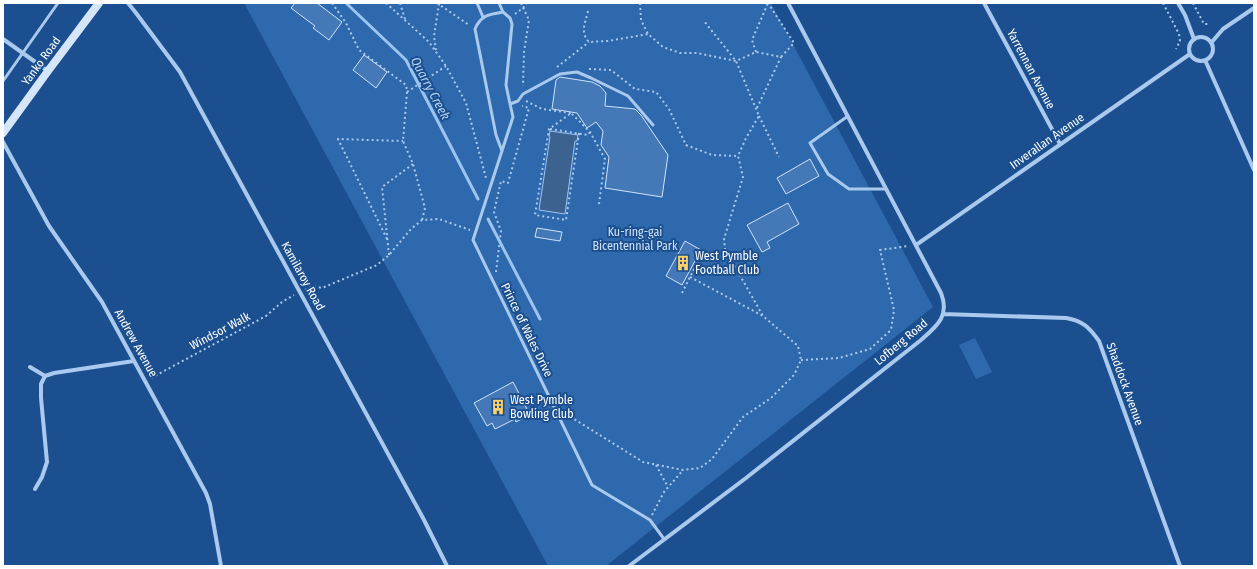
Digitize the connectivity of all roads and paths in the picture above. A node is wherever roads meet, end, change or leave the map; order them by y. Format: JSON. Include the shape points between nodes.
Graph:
{"nodes":[{"id":1,"x":58,"y":3,"type":"edge"},
{"id":2,"x":99,"y":3,"type":"edge"},
{"id":3,"x":128,"y":3,"type":"edge"},
{"id":4,"x":332,"y":3,"type":"edge"},
{"id":5,"x":386,"y":3,"type":"edge"},
{"id":6,"x":400,"y":3,"type":"edge"},
{"id":7,"x":477,"y":3,"type":"edge"},
{"id":8,"x":499,"y":3,"type":"edge"},
{"id":9,"x":521,"y":3,"type":"edge"},
{"id":10,"x":527,"y":3,"type":"edge"},
{"id":11,"x":640,"y":3,"type":"edge"},
{"id":12,"x":768,"y":3,"type":"edge"},
{"id":13,"x":788,"y":3,"type":"edge"},
{"id":14,"x":984,"y":3,"type":"edge"},
{"id":15,"x":1163,"y":3,"type":"edge"},
{"id":16,"x":1178,"y":3,"type":"edge"},
{"id":17,"x":1193,"y":3,"type":"edge"},
{"id":18,"x":438,"y":4,"type":"edge"},
{"id":19,"x":523,"y":8,"type":"junction"},
{"id":20,"x":1254,"y":8,"type":"edge"},
{"id":21,"x":588,"y":11,"type":"dead end"},
{"id":22,"x":503,"y":12,"type":"junction"},
{"id":23,"x":483,"y":17,"type":"junction"},
{"id":24,"x":510,"y":18,"type":"junction"},
{"id":25,"x":405,"y":20,"type":"junction"},
{"id":26,"x":704,"y":21,"type":"dead end"},
{"id":27,"x":1210,"y":24,"type":"dead end"},
{"id":28,"x":475,"y":29,"type":"junction"},
{"id":29,"x":648,"y":34,"type":"junction"},
{"id":30,"x":3,"y":39,"type":"edge"},
{"id":31,"x":1194,"y":39,"type":"junction"},
{"id":32,"x":589,"y":42,"type":"junction"},
{"id":33,"x":1211,"y":42,"type":"junction"},
{"id":34,"x":1176,"y":49,"type":"dead end"},
{"id":35,"x":436,"y":51,"type":"junction"},
{"id":36,"x":756,"y":52,"type":"junction"},
{"id":37,"x":22,"y":53,"type":"junction"},
{"id":38,"x":1190,"y":54,"type":"junction"},
{"id":39,"x":781,"y":57,"type":"junction"},
{"id":40,"x":736,"y":60,"type":"junction"},
{"id":41,"x":1206,"y":60,"type":"junction"},
{"id":42,"x":446,"y":66,"type":"junction"},
{"id":43,"x":48,"y":71,"type":"junction"},
{"id":44,"x":553,"y":71,"type":"dead end"},
{"id":45,"x":3,"y":80,"type":"edge"},
{"id":46,"x":408,"y":91,"type":"junction"},
{"id":47,"x":523,"y":94,"type":"junction"},
{"id":48,"x":522,"y":98,"type":"junction"},
{"id":49,"x":510,"y":104,"type":"junction"},
{"id":50,"x":757,"y":109,"type":"junction"},
{"id":51,"x":571,"y":113,"type":"junction"},
{"id":52,"x":759,"y":116,"type":"junction"},
{"id":53,"x":848,"y":116,"type":"junction"},
{"id":54,"x":653,"y":126,"type":"dead end"},
{"id":55,"x":548,"y":129,"type":"junction"},
{"id":56,"x":590,"y":132,"type":"junction"},
{"id":57,"x":3,"y":133,"type":"edge"},
{"id":58,"x":579,"y":133,"type":"junction"},
{"id":59,"x":403,"y":141,"type":"junction"},
{"id":60,"x":3,"y":142,"type":"edge"},
{"id":61,"x":1060,"y":144,"type":"junction"},
{"id":62,"x":502,"y":151,"type":"junction"},
{"id":63,"x":779,"y":157,"type":"dead end"},
{"id":64,"x":413,"y":164,"type":"junction"},
{"id":65,"x":1254,"y":170,"type":"edge"},
{"id":66,"x":491,"y":184,"type":"junction"},
{"id":67,"x":886,"y":189,"type":"junction"},
{"id":68,"x":599,"y":204,"type":"dead end"},
{"id":69,"x":422,"y":220,"type":"junction"},
{"id":70,"x":476,"y":232,"type":"junction"},
{"id":71,"x":387,"y":239,"type":"junction"},
{"id":72,"x":916,"y":245,"type":"junction"},
{"id":73,"x":703,"y":251,"type":"dead end"},
{"id":74,"x":389,"y":255,"type":"junction"},
{"id":75,"x":690,"y":277,"type":"junction"},
{"id":76,"x":499,"y":278,"type":"dead end"},
{"id":77,"x":300,"y":292,"type":"junction"},
{"id":78,"x":682,"y":293,"type":"dead end"},
{"id":79,"x":943,"y":314,"type":"junction"},
{"id":80,"x":763,"y":316,"type":"junction"},
{"id":81,"x":801,"y":360,"type":"junction"},
{"id":82,"x":134,"y":361,"type":"junction"},
{"id":83,"x":30,"y":367,"type":"dead end"},
{"id":84,"x":45,"y":376,"type":"junction"},
{"id":85,"x":145,"y":381,"type":"junction"},
{"id":86,"x":566,"y":414,"type":"dead end"},
{"id":87,"x":656,"y":465,"type":"junction"},
{"id":88,"x":683,"y":470,"type":"junction"},
{"id":89,"x":668,"y":487,"type":"junction"},
{"id":90,"x":35,"y":489,"type":"dead end"},
{"id":91,"x":650,"y":520,"type":"junction"},
{"id":92,"x":664,"y":539,"type":"junction"},
{"id":93,"x":221,"y":566,"type":"edge"},
{"id":94,"x":447,"y":566,"type":"edge"},
{"id":95,"x":630,"y":566,"type":"edge"},
{"id":96,"x":1180,"y":566,"type":"edge"}],
"edges":[{"from":1,"to":37,"type":"lane","name":"Yanko Road"},
{"from":2,"to":43,"type":"main road","name":"Yanko Road"},
{"from":3,"to":77,"type":"street","name":"Kamilaroy Road","via":[[180,72]]},
{"from":4,"to":46,"type":"path","via":[[346,23],[359,50],[406,85]]},
{"from":5,"to":25,"type":"path"},
{"from":6,"to":25,"type":"path"},
{"from":7,"to":23,"type":"lane"},
{"from":8,"to":22,"type":"lane"},
{"from":9,"to":19,"type":"path"},
{"from":10,"to":19,"type":"path"},
{"from":11,"to":29,"type":"path","via":[[641,20]]},
{"from":12,"to":36,"type":"path","via":[[752,40]]},
{"from":12,"to":39,"type":"path","via":[[794,42]]},
{"from":13,"to":53,"type":"street","name":"Lofberg Road"},
{"from":14,"to":61,"type":"street","name":"Yarrennan Avenue"},
{"from":15,"to":34,"type":"path","via":[[1179,32],[1180,41]]},
{"from":16,"to":31,"type":"street"},
{"from":17,"to":27,"type":"path","via":[[1204,24]]},
{"from":18,"to":28,"type":"path"},
{"from":18,"to":35,"type":"path","via":[[434,36]]},
{"from":19,"to":24,"type":"path"},
{"from":19,"to":47,"type":"path","via":[[530,20],[524,52]]},
{"from":20,"to":33,"type":"street","via":[[1223,29]]},
{"from":21,"to":32,"type":"path","via":[[584,36]]},
{"from":22,"to":23,"type":"lane"},
{"from":22,"to":24,"type":"lane"},
{"from":23,"to":28,"type":"lane"},
{"from":24,"to":49,"type":"lane","name":"Prince of Wales Drive","via":[[512,30],[506,85]]},
{"from":25,"to":35,"type":"path"},
{"from":26,"to":40,"type":"path"},
{"from":28,"to":62,"type":"lane","via":[[496,135]]},
{"from":29,"to":32,"type":"path"},
{"from":29,"to":40,"type":"path","via":[[664,47],[680,53],[697,53]]},
{"from":30,"to":37,"type":"street"},
{"from":31,"to":33,"type":"street","via":[[1202,36]]},
{"from":31,"to":38,"type":"street","via":[[1190,44]]},
{"from":32,"to":44,"type":"path"},
{"from":33,"to":41,"type":"street","via":[[1213,50]]},
{"from":35,"to":42,"type":"path"},
{"from":36,"to":39,"type":"path"},
{"from":36,"to":40,"type":"path"},
{"from":37,"to":43,"type":"street"},
{"from":37,"to":45,"type":"lane","name":"Yanko Road"},
{"from":38,"to":41,"type":"street","via":[[1195,59]]},
{"from":38,"to":61,"type":"street","name":"Inverallan Avenue"},
{"from":39,"to":50,"type":"path"},
{"from":40,"to":50,"type":"path"},
{"from":41,"to":65,"type":"street"},
{"from":42,"to":46,"type":"path"},
{"from":42,"to":66,"type":"path","via":[[466,104],[487,182]]},
{"from":43,"to":57,"type":"main road","name":"Yanko Road"},
{"from":46,"to":59,"type":"path"},
{"from":47,"to":48,"type":"path"},
{"from":47,"to":49,"type":"lane","via":[[518,101]]},
{"from":47,"to":54,"type":"lane","via":[[560,74],[577,72],[628,96]]},
{"from":48,"to":51,"type":"path","via":[[542,108]]},
{"from":48,"to":76,"type":"path","via":[[520,106],[529,108],[508,183],[501,181],[494,212],[502,231],[496,271]]},
{"from":49,"to":62,"type":"lane","name":"Prince of Wales Drive","via":[[512,117]]},
{"from":50,"to":52,"type":"path"},
{"from":51,"to":55,"type":"path"},
{"from":51,"to":56,"type":"path"},
{"from":52,"to":63,"type":"path"},
{"from":52,"to":80,"type":"path","via":[[738,156],[743,177],[724,239],[726,249]]},
{"from":53,"to":67,"type":"street","name":"Lofberg Road"},
{"from":53,"to":67,"type":"lane","via":[[810,143],[828,174],[849,189]]},
{"from":55,"to":58,"type":"path"},
{"from":55,"to":58,"type":"path","via":[[535,215],[566,220]]},
{"from":56,"to":58,"type":"path","via":[[588,135]]},
{"from":56,"to":68,"type":"path","via":[[605,159]]},
{"from":59,"to":64,"type":"path"},
{"from":59,"to":71,"type":"path","via":[[338,139]]},
{"from":60,"to":82,"type":"street","name":"Andrew Avenue","via":[[49,226],[102,302]]},
{"from":61,"to":72,"type":"street","name":"Inverallan Avenue"},
{"from":62,"to":66,"type":"lane","name":"Prince of Wales Drive"},
{"from":64,"to":69,"type":"path","via":[[425,208]]},
{"from":64,"to":71,"type":"path","via":[[382,187]]},
{"from":66,"to":70,"type":"lane","name":"Prince of Wales Drive"},
{"from":67,"to":72,"type":"street","name":"Lofberg Road"},
{"from":69,"to":70,"type":"path","via":[[439,219]]},
{"from":69,"to":74,"type":"path","name":"Windsor Walk"},
{"from":70,"to":91,"type":"lane","name":"Prince of Wales Drive","via":[[473,240],[592,485]]},
{"from":71,"to":74,"type":"path"},
{"from":72,"to":79,"type":"street","name":"Lofberg Road","via":[[941,293],[945,306]]},
{"from":72,"to":81,"type":"path","via":[[880,250],[894,310],[891,330],[870,349],[839,358]]},
{"from":73,"to":75,"type":"path"},
{"from":74,"to":77,"type":"path","name":"Windsor Walk","via":[[377,265],[322,288],[313,286]]},
{"from":75,"to":78,"type":"path"},
{"from":75,"to":80,"type":"path"},
{"from":77,"to":85,"type":"path","name":"Windsor Walk","via":[[282,302],[266,316]]},
{"from":77,"to":94,"type":"street","name":"Kamilaroy Road"},
{"from":79,"to":92,"type":"street","name":"Lofberg Road","via":[[935,328],[921,340]]},
{"from":79,"to":96,"type":"street","name":"Shaddock Avenue","via":[[1066,318],[1077,320],[1093,332],[1099,341]]},
{"from":80,"to":81,"type":"path","via":[[798,346]]},
{"from":81,"to":88,"type":"path","via":[[794,374],[771,398],[743,417],[712,459],[700,468]]},
{"from":82,"to":84,"type":"street"},
{"from":82,"to":85,"type":"street","name":"Andrew Avenue"},
{"from":83,"to":84,"type":"street"},
{"from":84,"to":90,"type":"street","via":[[41,384],[41,398],[47,462]]},
{"from":85,"to":93,"type":"street","name":"Andrew Avenue","via":[[208,499]]},
{"from":86,"to":87,"type":"path","via":[[643,462]]},
{"from":87,"to":88,"type":"path"},
{"from":87,"to":89,"type":"path"},
{"from":88,"to":89,"type":"path"},
{"from":89,"to":91,"type":"path"},
{"from":91,"to":92,"type":"lane","name":"Prince of Wales Drive"},
{"from":92,"to":95,"type":"street","name":"Lofberg Road"}]}
